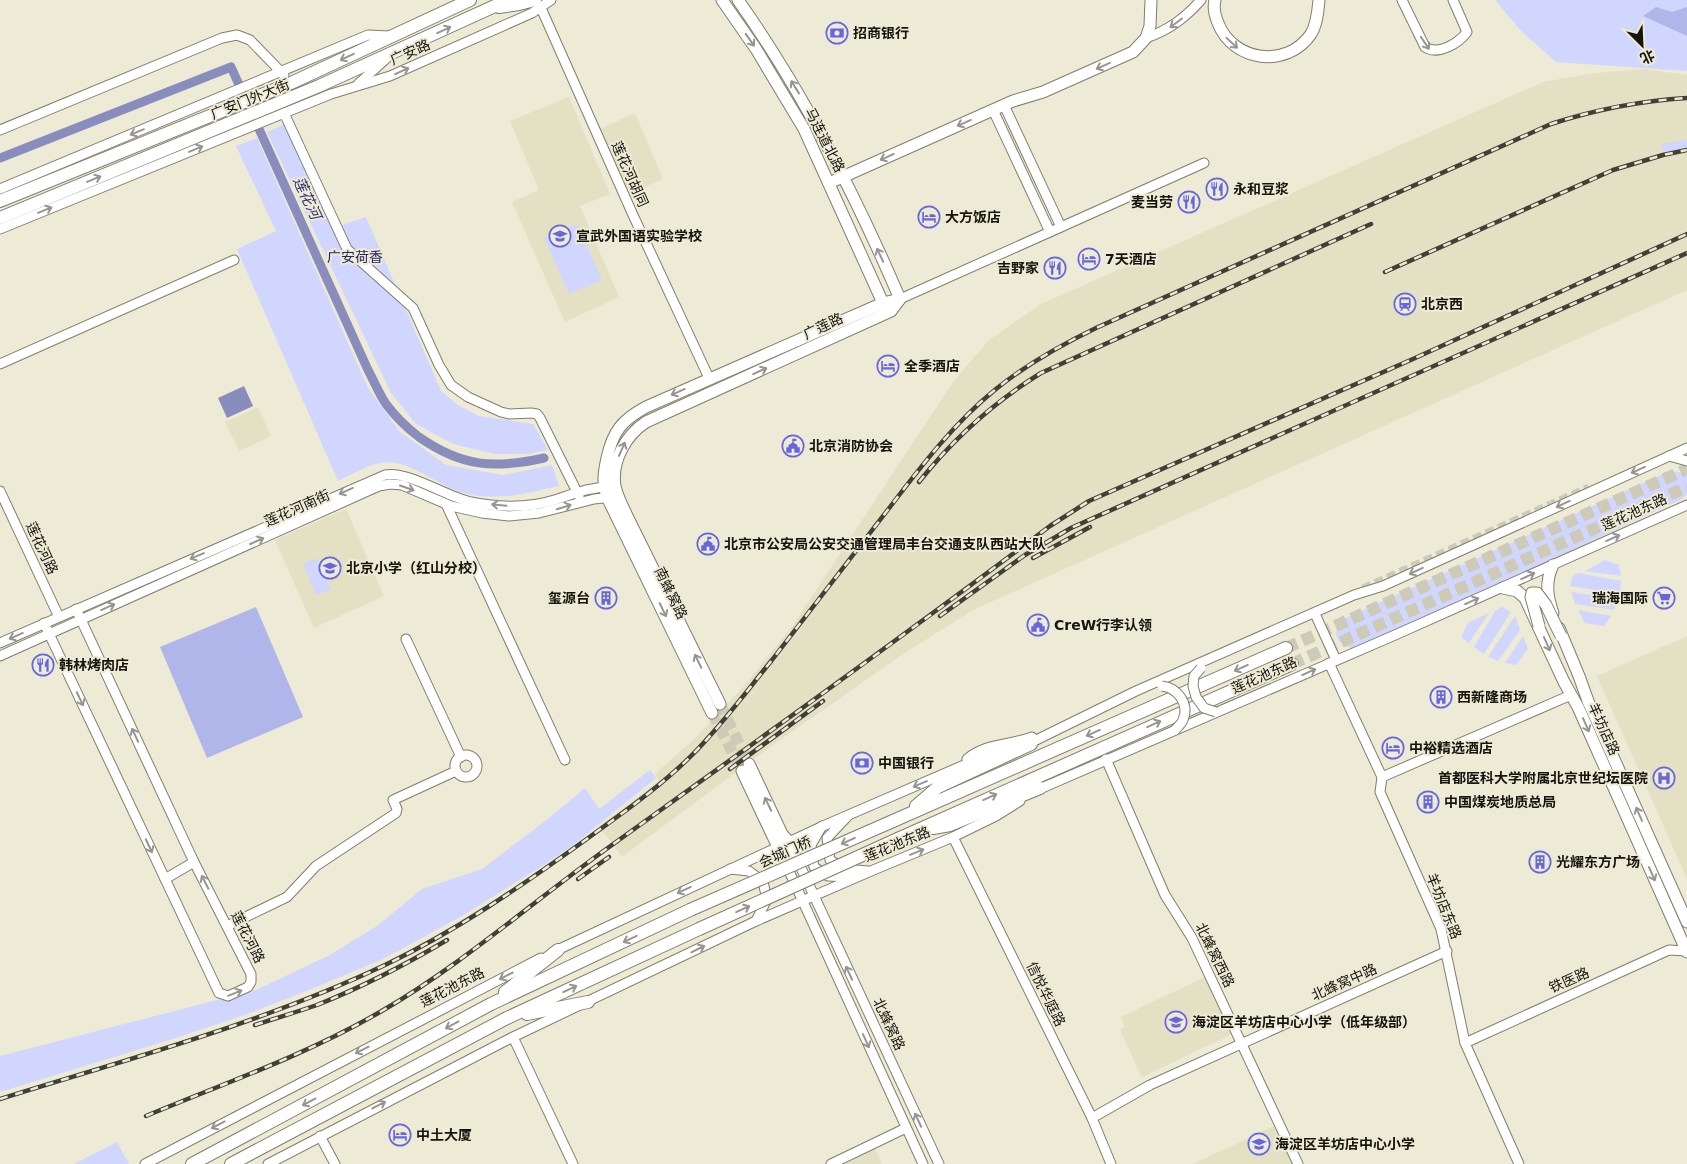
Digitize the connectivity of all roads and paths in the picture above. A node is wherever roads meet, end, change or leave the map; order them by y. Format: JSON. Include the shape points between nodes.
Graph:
{"nodes":[{"id":1,"x":470,"y":0,"type":"edge"},
{"id":2,"x":508,"y":0,"type":"edge"},
{"id":3,"x":552,"y":0,"type":"edge"},
{"id":4,"x":722,"y":0,"type":"edge"},
{"id":5,"x":738,"y":0,"type":"edge"},
{"id":6,"x":1151,"y":0,"type":"edge"},
{"id":7,"x":1201,"y":0,"type":"edge"},
{"id":8,"x":1215,"y":0,"type":"edge"},
{"id":9,"x":1319,"y":0,"type":"edge"},
{"id":10,"x":1402,"y":0,"type":"edge"},
{"id":11,"x":1453,"y":0,"type":"edge"},
{"id":12,"x":538,"y":4,"type":"edge"},
{"id":13,"x":491,"y":8,"type":"junction"},
{"id":14,"x":392,"y":36,"type":"junction"},
{"id":15,"x":1146,"y":38,"type":"junction"},
{"id":16,"x":394,"y":52,"type":"junction"},
{"id":17,"x":282,"y":72,"type":"junction"},
{"id":18,"x":291,"y":83,"type":"junction"},
{"id":19,"x":319,"y":86,"type":"junction"},
{"id":20,"x":356,"y":86,"type":"junction"},
{"id":21,"x":331,"y":94,"type":"junction"},
{"id":22,"x":998,"y":108,"type":"junction"},
{"id":23,"x":273,"y":112,"type":"junction"},
{"id":24,"x":284,"y":113,"type":"junction"},
{"id":25,"x":242,"y":124,"type":"junction"},
{"id":26,"x":0,"y":130,"type":"edge"},
{"id":27,"x":1204,"y":162,"type":"dead end"},
{"id":28,"x":843,"y":176,"type":"junction"},
{"id":29,"x":829,"y":183,"type":"junction"},
{"id":30,"x":0,"y":188,"type":"edge"},
{"id":31,"x":0,"y":201,"type":"edge"},
{"id":32,"x":0,"y":218,"type":"edge"},
{"id":33,"x":0,"y":229,"type":"edge"},
{"id":34,"x":1055,"y":229,"type":"junction"},
{"id":35,"x":234,"y":260,"type":"dead end"},
{"id":36,"x":900,"y":299,"type":"junction"},
{"id":37,"x":883,"y":303,"type":"junction"},
{"id":38,"x":0,"y":364,"type":"edge"},
{"id":39,"x":710,"y":378,"type":"junction"},
{"id":40,"x":1687,"y":448,"type":"edge"},
{"id":41,"x":1669,"y":456,"type":"junction"},
{"id":42,"x":1687,"y":461,"type":"edge"},
{"id":43,"x":0,"y":491,"type":"edge"},
{"id":44,"x":577,"y":492,"type":"junction"},
{"id":45,"x":611,"y":492,"type":"junction"},
{"id":46,"x":582,"y":502,"type":"junction"},
{"id":47,"x":446,"y":504,"type":"junction"},
{"id":48,"x":1687,"y":505,"type":"edge"},
{"id":49,"x":1551,"y":570,"type":"junction"},
{"id":50,"x":1383,"y":586,"type":"junction"},
{"id":51,"x":1508,"y":589,"type":"junction"},
{"id":52,"x":76,"y":609,"type":"junction"},
{"id":53,"x":1316,"y":616,"type":"junction"},
{"id":54,"x":59,"y":617,"type":"junction"},
{"id":55,"x":82,"y":619,"type":"junction"},
{"id":56,"x":44,"y":623,"type":"junction"},
{"id":57,"x":1539,"y":626,"type":"junction"},
{"id":58,"x":49,"y":634,"type":"junction"},
{"id":59,"x":1561,"y":636,"type":"junction"},
{"id":60,"x":406,"y":638,"type":"dead end"},
{"id":61,"x":0,"y":643,"type":"edge"},
{"id":62,"x":1286,"y":648,"type":"tunnel mouth"},
{"id":63,"x":0,"y":656,"type":"edge"},
{"id":64,"x":1333,"y":662,"type":"junction"},
{"id":65,"x":1292,"y":664,"type":"tunnel mouth"},
{"id":66,"x":1201,"y":668,"type":"junction"},
{"id":67,"x":1162,"y":686,"type":"junction"},
{"id":68,"x":1571,"y":695,"type":"junction"},
{"id":69,"x":716,"y":709,"type":"tunnel mouth"},
{"id":70,"x":1216,"y":712,"type":"junction"},
{"id":71,"x":1068,"y":725,"type":"junction"},
{"id":72,"x":1056,"y":727,"type":"dead end"},
{"id":73,"x":1175,"y":730,"type":"junction"},
{"id":74,"x":1031,"y":744,"type":"junction"},
{"id":75,"x":460,"y":756,"type":"junction"},
{"id":76,"x":1106,"y":759,"type":"junction"},
{"id":77,"x":565,"y":760,"type":"dead end"},
{"id":78,"x":963,"y":766,"type":"junction"},
{"id":79,"x":745,"y":768,"type":"tunnel mouth"},
{"id":80,"x":456,"y":771,"type":"junction"},
{"id":81,"x":1382,"y":777,"type":"junction"},
{"id":82,"x":1040,"y":788,"type":"junction"},
{"id":83,"x":849,"y":815,"type":"junction"},
{"id":84,"x":899,"y":818,"type":"junction"},
{"id":85,"x":822,"y":826,"type":"junction"},
{"id":86,"x":913,"y":832,"type":"junction"},
{"id":87,"x":953,"y":837,"type":"junction"},
{"id":88,"x":783,"y":844,"type":"junction"},
{"id":89,"x":194,"y":862,"type":"junction"},
{"id":90,"x":728,"y":869,"type":"junction"},
{"id":91,"x":871,"y":871,"type":"junction"},
{"id":92,"x":856,"y":877,"type":"junction"},
{"id":93,"x":165,"y":879,"type":"junction"},
{"id":94,"x":814,"y":896,"type":"junction"},
{"id":95,"x":803,"y":901,"type":"junction"},
{"id":96,"x":756,"y":921,"type":"junction"},
{"id":97,"x":1687,"y":922,"type":"edge"},
{"id":98,"x":227,"y":926,"type":"junction"},
{"id":99,"x":558,"y":950,"type":"junction"},
{"id":100,"x":1447,"y":951,"type":"junction"},
{"id":101,"x":1687,"y":951,"type":"edge"},
{"id":102,"x":588,"y":1002,"type":"junction"},
{"id":103,"x":491,"y":1004,"type":"junction"},
{"id":104,"x":508,"y":1018,"type":"junction"},
{"id":105,"x":513,"y":1037,"type":"junction"},
{"id":106,"x":1241,"y":1043,"type":"junction"},
{"id":107,"x":1465,"y":1043,"type":"junction"},
{"id":108,"x":1092,"y":1118,"type":"junction"},
{"id":109,"x":906,"y":1128,"type":"junction"},
{"id":110,"x":320,"y":1136,"type":"junction"},
{"id":111,"x":145,"y":1164,"type":"edge"},
{"id":112,"x":192,"y":1164,"type":"edge"},
{"id":113,"x":231,"y":1164,"type":"edge"},
{"id":114,"x":268,"y":1164,"type":"edge"},
{"id":115,"x":335,"y":1164,"type":"edge"},
{"id":116,"x":573,"y":1164,"type":"edge"},
{"id":117,"x":831,"y":1164,"type":"edge"},
{"id":118,"x":923,"y":1164,"type":"edge"},
{"id":119,"x":939,"y":1164,"type":"edge"},
{"id":120,"x":1111,"y":1164,"type":"edge"},
{"id":121,"x":1298,"y":1164,"type":"edge"},
{"id":122,"x":1519,"y":1164,"type":"edge"}],
"edges":[{"from":1,"to":14,"type":"highway","name":"广安门外大街"},
{"from":2,"to":13,"type":"highway","name":"广安门外大街"},
{"from":3,"to":12,"type":"street","name":"广安路"},
{"from":4,"to":29,"type":"main road","name":"马连道北路","one_way":true,"via":[[804,129]]},
{"from":28,"to":5,"type":"main road","name":"马连道北路","one_way":true,"via":[[799,93]]},
{"from":6,"to":15,"type":"main road"},
{"from":7,"to":15,"type":"street","one_way":true,"via":[[1170,28]]},
{"from":8,"to":9,"type":"main road","one_way":true,"via":[[1215,17],[1228,41],[1239,50],[1272,58],[1294,50],[1310,34],[1316,25]]},
{"from":10,"to":11,"type":"street","one_way":true,"via":[[1425,47],[1431,51],[1461,40],[1467,32]]},
{"from":12,"to":13,"type":"highway"},
{"from":20,"to":12,"type":"street","name":"广安路","one_way":true,"via":[[390,76],[532,13]]},
{"from":12,"to":39,"type":"street","name":"莲花河胡同","via":[[636,224]]},
{"from":16,"to":13,"type":"highway","name":"广安门外大街","one_way":true},
{"from":14,"to":17,"type":"street","name":"广安门外大街","via":[[368,35]]},
{"from":14,"to":18,"type":"highway","name":"广安门外大街","one_way":true},
{"from":15,"to":22,"type":"main road","one_way":true,"via":[[1133,52]]},
{"from":16,"to":19,"type":"highway","name":"广安门外大街"},
{"from":16,"to":20,"type":"street"},
{"from":17,"to":18,"type":"street"},
{"from":17,"to":26,"type":"street","via":[[250,40],[237,35],[222,38]]},
{"from":17,"to":30,"type":"street","name":"广安门外大街","one_way":true},
{"from":18,"to":31,"type":"highway","name":"广安门外大街"},
{"from":19,"to":21,"type":"street"},
{"from":19,"to":23,"type":"highway","name":"广安门外大街"},
{"from":20,"to":21,"type":"street","name":"广安路"},
{"from":21,"to":24,"type":"street","name":"广安路"},
{"from":22,"to":28,"type":"main road","one_way":true},
{"from":22,"to":34,"type":"street"},
{"from":23,"to":24,"type":"street","name":"广安路"},
{"from":23,"to":25,"type":"highway","name":"广安门外大街"},
{"from":24,"to":44,"type":"street","via":[[346,249],[413,308],[451,385],[501,412],[537,414]]},
{"from":32,"to":25,"type":"highway","name":"广安门外大街","one_way":true},
{"from":33,"to":25,"type":"street","name":"广安门外大街","one_way":true},
{"from":27,"to":34,"type":"street","name":"广莲路"},
{"from":28,"to":29,"type":"main road"},
{"from":36,"to":28,"type":"main road","name":"马连道北路","one_way":true},
{"from":29,"to":37,"type":"main road","name":"马连道北路"},
{"from":34,"to":36,"type":"street","name":"广莲路"},
{"from":35,"to":38,"type":"street"},
{"from":36,"to":37,"type":"main road","name":"广莲路"},
{"from":45,"to":36,"type":"main road","name":"广莲路","one_way":true,"via":[[620,452],[636,428],[891,311]]},
{"from":37,"to":39,"type":"main road","name":"广莲路"},
{"from":39,"to":45,"type":"main road","name":"广莲路","one_way":true,"via":[[646,406],[630,415],[618,428],[610,443],[603,473]]},
{"from":40,"to":41,"type":"street"},
{"from":41,"to":42,"type":"street"},
{"from":41,"to":50,"type":"street","one_way":true},
{"from":43,"to":54,"type":"street","name":"莲花河路"},
{"from":44,"to":45,"type":"street","name":"莲花河南街","via":[[592,488]]},
{"from":44,"to":46,"type":"street"},
{"from":44,"to":52,"type":"street","name":"莲花河南街","one_way":true,"via":[[528,506],[497,505],[459,498],[402,474],[385,475]]},
{"from":45,"to":46,"type":"street","name":"莲花河南街"},
{"from":45,"to":69,"type":"main road","name":"南蜂窝路"},
{"from":47,"to":46,"type":"street","name":"莲花河南街","one_way":true,"via":[[509,516],[539,513]]},
{"from":55,"to":47,"type":"street","name":"莲花河南街","one_way":true,"via":[[379,486],[402,485]]},
{"from":47,"to":77,"type":"street"},
{"from":49,"to":48,"type":"street","name":"莲花池东路","one_way":true},
{"from":51,"to":49,"type":"street","name":"莲花池东路","one_way":true},
{"from":49,"to":59,"type":"main road","name":"羊坊店路","bridge":true,"via":[[1548,595]]},
{"from":50,"to":53,"type":"street"},
{"from":50,"to":71,"type":"street","via":[[1354,594],[1136,691]]},
{"from":51,"to":57,"type":"main road","name":"羊坊店路","bridge":true,"via":[[1525,598]]},
{"from":64,"to":51,"type":"street","name":"莲花池东路","one_way":true},
{"from":52,"to":54,"type":"street","name":"莲花河南街"},
{"from":52,"to":55,"type":"street","name":"莲花河路"},
{"from":53,"to":64,"type":"street","name":"羊坊店东路"},
{"from":53,"to":66,"type":"street"},
{"from":54,"to":56,"type":"street","name":"莲花河南街"},
{"from":55,"to":58,"type":"street","name":"莲花河南街"},
{"from":89,"to":55,"type":"street","name":"莲花河路","one_way":true},
{"from":56,"to":58,"type":"street","name":"莲花河路"},
{"from":56,"to":61,"type":"street","name":"莲花河南街","one_way":true},
{"from":57,"to":59,"type":"main road","bridge":true,"via":[[1531,597],[1537,593]]},
{"from":57,"to":68,"type":"main road","name":"羊坊店路","one_way":true},
{"from":58,"to":63,"type":"street","name":"莲花河南街"},
{"from":58,"to":93,"type":"street","name":"莲花河路","one_way":true},
{"from":97,"to":59,"type":"main road","name":"羊坊店路","one_way":true},
{"from":60,"to":75,"type":"street"},
{"from":62,"to":84,"type":"highway","name":"莲花池东路","one_way":true},
{"from":70,"to":64,"type":"street","name":"莲花池东路","one_way":true},
{"from":64,"to":81,"type":"street","name":"羊坊店东路"},
{"from":86,"to":65,"type":"highway","name":"莲花池东路","one_way":true},
{"from":66,"to":67,"type":"street"},
{"from":66,"to":70,"type":"street","bridge":true,"via":[[1194,676],[1196,697],[1204,708]]},
{"from":67,"to":71,"type":"street","via":[[1077,725]]},
{"from":67,"to":73,"type":"street","bridge":true,"via":[[1176,691],[1184,702],[1183,721]]},
{"from":68,"to":81,"type":"street"},
{"from":68,"to":101,"type":"main road","name":"羊坊店路","one_way":true},
{"from":70,"to":73,"type":"street","name":"莲花池东路"},
{"from":71,"to":74,"type":"street"},
{"from":72,"to":78,"type":"street","via":[[1024,740],[990,747],[969,757]]},
{"from":73,"to":76,"type":"street","name":"莲花池东路"},
{"from":74,"to":78,"type":"street","via":[[992,753]]},
{"from":74,"to":84,"type":"highway","via":[[938,787]]},
{"from":75,"to":80,"type":"street"},
{"from":75,"to":80,"type":"street","via":[[471,756],[477,769],[465,777]]},
{"from":76,"to":82,"type":"street","name":"莲花池东路"},
{"from":76,"to":106,"type":"street","name":"北蜂窝西路","via":[[1166,895],[1192,938]]},
{"from":78,"to":83,"type":"street","one_way":true},
{"from":79,"to":88,"type":"main road","via":[[782,834]]},
{"from":80,"to":98,"type":"street","via":[[393,800],[396,814],[316,866],[287,896]]},
{"from":81,"to":100,"type":"street","name":"羊坊店东路","via":[[1380,792],[1441,929]]},
{"from":82,"to":86,"type":"highway","via":[[950,826]]},
{"from":82,"to":87,"type":"street","name":"莲花池东路","via":[[996,816]]},
{"from":83,"to":85,"type":"street"},
{"from":83,"to":91,"type":"street","via":[[827,838],[830,860],[844,869]]},
{"from":84,"to":103,"type":"highway","name":"会城门桥","one_way":true,"bridge":true,"via":[[690,910]]},
{"from":85,"to":88,"type":"street","name":"莲花池东路"},
{"from":85,"to":92,"type":"street","via":[[811,846],[814,867],[828,876]]},
{"from":104,"to":86,"type":"highway","name":"莲花池东路","one_way":true,"bridge":true},
{"from":91,"to":87,"type":"street","name":"莲花池东路","one_way":true},
{"from":87,"to":108,"type":"street","name":"信悦华庭路"},
{"from":88,"to":90,"type":"street","name":"莲花池东路"},
{"from":88,"to":94,"type":"street","name":"北蜂窝路"},
{"from":88,"to":95,"type":"street","name":"北蜂窝路"},
{"from":89,"to":93,"type":"street"},
{"from":98,"to":89,"type":"street","name":"莲花河路","one_way":true},
{"from":90,"to":96,"type":"street","via":[[749,871],[763,882],[767,899]]},
{"from":90,"to":99,"type":"street","name":"莲花池东路","one_way":true},
{"from":91,"to":92,"type":"street","name":"莲花池东路"},
{"from":92,"to":94,"type":"street","name":"莲花池东路"},
{"from":93,"to":98,"type":"street","name":"莲花河路","one_way":true,"via":[[219,993],[228,996],[248,987],[252,978]]},
{"from":94,"to":95,"type":"street"},
{"from":119,"to":94,"type":"street","name":"北蜂窝路","one_way":true},
{"from":95,"to":96,"type":"street"},
{"from":95,"to":109,"type":"street","name":"北蜂窝路","one_way":true},
{"from":102,"to":96,"type":"street","one_way":true},
{"from":99,"to":103,"type":"highway"},
{"from":99,"to":111,"type":"street","name":"莲花池东路","one_way":true},
{"from":100,"to":106,"type":"street","name":"北蜂窝中路"},
{"from":100,"to":107,"type":"street","name":"羊坊店东路"},
{"from":101,"to":107,"type":"street","name":"铁医路","via":[[1669,950]]},
{"from":102,"to":104,"type":"highway"},
{"from":102,"to":105,"type":"street"},
{"from":103,"to":112,"type":"highway","one_way":true},
{"from":104,"to":113,"type":"highway"},
{"from":110,"to":105,"type":"street","one_way":true},
{"from":105,"to":116,"type":"street"},
{"from":106,"to":108,"type":"street","name":"北蜂窝中路","via":[[1150,1085]]},
{"from":106,"to":121,"type":"street","name":"北蜂窝西路"},
{"from":107,"to":122,"type":"street","name":"羊坊店东路"},
{"from":108,"to":120,"type":"street","name":"信悦华庭路"},
{"from":109,"to":117,"type":"street"},
{"from":109,"to":118,"type":"street","name":"北蜂窝路"},
{"from":110,"to":114,"type":"street"},
{"from":110,"to":115,"type":"street"}]}
